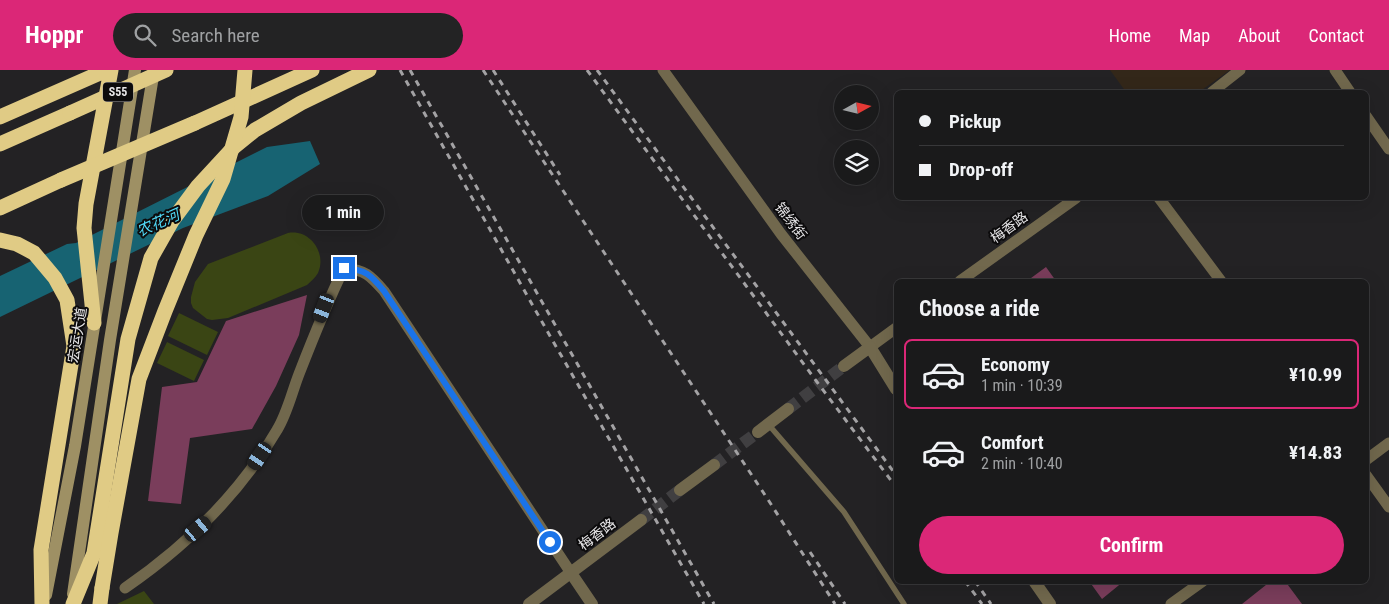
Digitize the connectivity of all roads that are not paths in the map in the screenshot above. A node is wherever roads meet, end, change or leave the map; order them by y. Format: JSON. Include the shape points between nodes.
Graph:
{"nodes":[{"id":1,"x":107,"y":70,"type":"edge"},
{"id":2,"x":112,"y":70,"type":"edge"},
{"id":3,"x":135,"y":70,"type":"edge"},
{"id":4,"x":154,"y":70,"type":"edge"},
{"id":5,"x":166,"y":70,"type":"edge"},
{"id":6,"x":245,"y":70,"type":"edge"},
{"id":7,"x":312,"y":70,"type":"edge"},
{"id":8,"x":369,"y":70,"type":"edge"},
{"id":9,"x":663,"y":70,"type":"edge"},
{"id":10,"x":1240,"y":70,"type":"edge"},
{"id":11,"x":1335,"y":70,"type":"edge"},
{"id":12,"x":1215,"y":90,"type":"edge"},
{"id":13,"x":1349,"y":90,"type":"edge"},
{"id":14,"x":0,"y":118,"type":"edge"},
{"id":15,"x":1369,"y":120,"type":"edge"},
{"id":16,"x":0,"y":144,"type":"edge"},
{"id":17,"x":1389,"y":149,"type":"edge"},
{"id":18,"x":1073,"y":200,"type":"edge"},
{"id":19,"x":1161,"y":200,"type":"edge"},
{"id":20,"x":0,"y":208,"type":"edge"},
{"id":21,"x":3,"y":240,"type":"edge"},
{"id":22,"x":96,"y":274,"type":"junction"},
{"id":23,"x":963,"y":279,"type":"edge"},
{"id":24,"x":1220,"y":279,"type":"edge"},
{"id":25,"x":94,"y":323,"type":"joint"},
{"id":26,"x":894,"y":329,"type":"edge"},
{"id":27,"x":870,"y":347,"type":"junction"},
{"id":28,"x":844,"y":366,"type":"tunnel mouth"},
{"id":29,"x":894,"y":386,"type":"edge"},
{"id":30,"x":788,"y":409,"type":"tunnel mouth"},
{"id":31,"x":763,"y":428,"type":"joint"},
{"id":32,"x":1389,"y":443,"type":"edge"},
{"id":33,"x":1369,"y":458,"type":"edge"},
{"id":34,"x":714,"y":465,"type":"tunnel mouth"},
{"id":35,"x":1369,"y":480,"type":"edge"},
{"id":36,"x":680,"y":490,"type":"tunnel mouth"},
{"id":37,"x":1389,"y":507,"type":"edge"},
{"id":38,"x":641,"y":520,"type":"tunnel mouth"},
{"id":39,"x":571,"y":573,"type":"junction"},
{"id":40,"x":1036,"y":584,"type":"edge"},
{"id":41,"x":1199,"y":584,"type":"edge"},
{"id":42,"x":125,"y":588,"type":"dead end"},
{"id":43,"x":43,"y":604,"type":"edge"},
{"id":44,"x":72,"y":604,"type":"edge"},
{"id":45,"x":100,"y":604,"type":"edge"},
{"id":46,"x":528,"y":604,"type":"edge"},
{"id":47,"x":592,"y":604,"type":"edge"},
{"id":48,"x":904,"y":604,"type":"edge"},
{"id":49,"x":1050,"y":604,"type":"edge"},
{"id":50,"x":1171,"y":604,"type":"edge"}],
"edges":[{"from":1,"to":14,"type":"highway","number":"S55"},
{"from":2,"to":22,"type":"highway","via":[[84,228]]},
{"from":3,"to":22,"type":"main road","via":[[110,220]]},
{"from":4,"to":44,"type":"main road"},
{"from":5,"to":16,"type":"highway","number":"S55","bridge":true},
{"from":6,"to":45,"type":"highway","bridge":true,"via":[[241,117],[223,179],[196,235],[139,379]]},
{"from":7,"to":20,"type":"highway","bridge":true},
{"from":8,"to":44,"type":"highway","via":[[301,102],[234,147],[198,186],[172,221],[151,258],[128,339],[94,553]]},
{"from":9,"to":27,"type":"street","name":"锦绣街","via":[[781,234]]},
{"from":10,"to":12,"type":"street"},
{"from":11,"to":13,"type":"street"},
{"from":15,"to":17,"type":"street"},
{"from":18,"to":23,"type":"street","name":"梅香路"},
{"from":19,"to":24,"type":"street"},
{"from":21,"to":43,"type":"highway","via":[[34,254],[56,278],[67,300],[74,346],[41,550]]},
{"from":22,"to":25,"type":"highway"},
{"from":25,"to":43,"type":"main road","name":"宏运大道","via":[[75,446]]},
{"from":26,"to":27,"type":"street"},
{"from":27,"to":28,"type":"street"},
{"from":27,"to":29,"type":"street","name":"锦绣街"},
{"from":30,"to":31,"type":"street"},
{"from":31,"to":48,"type":"lane","via":[[844,512]]},
{"from":32,"to":33,"type":"street"},
{"from":34,"to":36,"type":"street"},
{"from":35,"to":37,"type":"street"},
{"from":38,"to":39,"type":"street","name":"梅香路"},
{"from":39,"to":42,"type":"street","via":[[384,291],[372,277],[359,269],[344,268],[324,308],[278,429],[242,484],[209,520]]},
{"from":39,"to":46,"type":"street","name":"梅香路"},
{"from":39,"to":47,"type":"street"},
{"from":40,"to":49,"type":"street"},
{"from":41,"to":50,"type":"street"}]}
